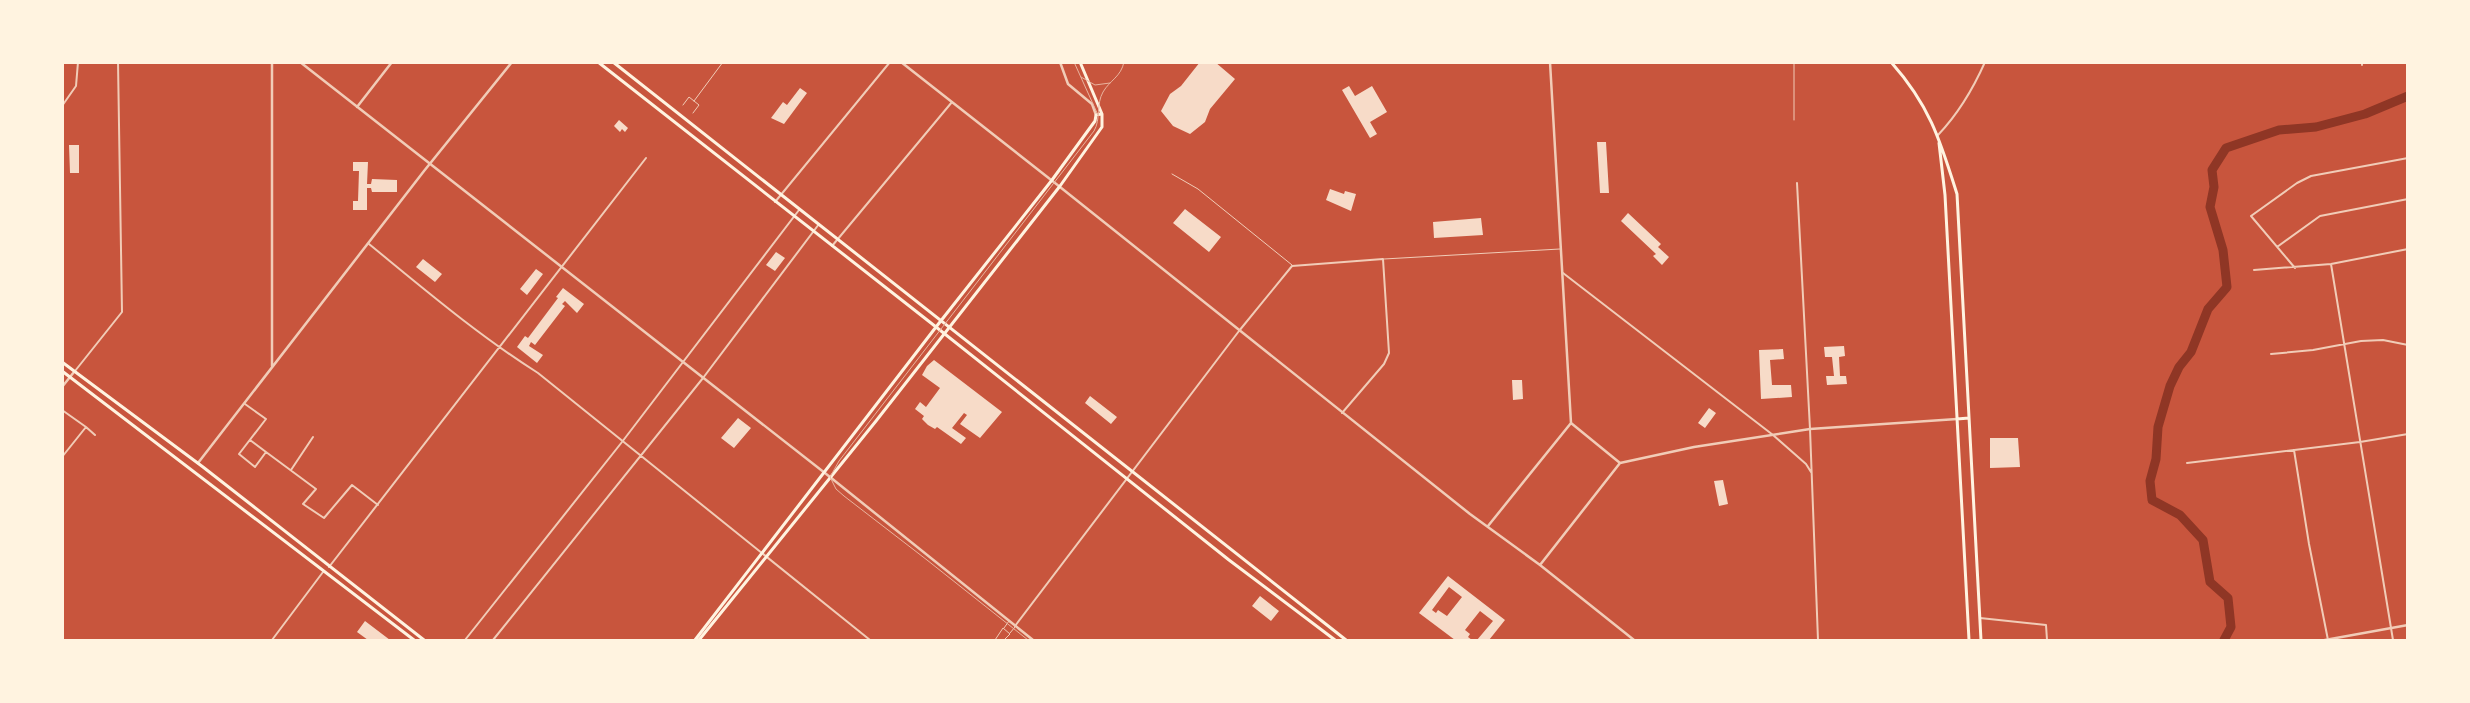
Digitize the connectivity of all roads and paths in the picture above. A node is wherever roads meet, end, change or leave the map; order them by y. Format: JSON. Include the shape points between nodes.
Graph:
{"nodes":[{"id":1,"x":78,"y":62,"type":"edge"},
{"id":2,"x":118,"y":62,"type":"edge"},
{"id":3,"x":272,"y":62,"type":"edge"},
{"id":4,"x":300,"y":62,"type":"edge"},
{"id":5,"x":392,"y":62,"type":"edge"},
{"id":6,"x":512,"y":62,"type":"edge"},
{"id":7,"x":598,"y":62,"type":"edge"},
{"id":8,"x":613,"y":62,"type":"edge"},
{"id":9,"x":723,"y":62,"type":"edge"},
{"id":10,"x":890,"y":62,"type":"edge"},
{"id":11,"x":900,"y":62,"type":"edge"},
{"id":12,"x":1060,"y":62,"type":"edge"},
{"id":13,"x":1080,"y":62,"type":"edge"},
{"id":14,"x":1550,"y":62,"type":"edge"},
{"id":15,"x":1794,"y":62,"type":"edge"},
{"id":16,"x":1891,"y":62,"type":"edge"},
{"id":17,"x":1985,"y":62,"type":"edge"},
{"id":18,"x":694,"y":101,"type":"junction"},
{"id":19,"x":952,"y":102,"type":"junction"},
{"id":20,"x":682,"y":105,"type":"dead end"},
{"id":21,"x":62,"y":106,"type":"edge"},
{"id":22,"x":357,"y":107,"type":"junction"},
{"id":23,"x":692,"y":113,"type":"dead end"},
{"id":24,"x":1102,"y":114,"type":"junction"},
{"id":25,"x":1096,"y":115,"type":"junction"},
{"id":26,"x":1794,"y":120,"type":"dead end"},
{"id":27,"x":1938,"y":134,"type":"junction"},
{"id":28,"x":646,"y":158,"type":"dead end"},
{"id":29,"x":2408,"y":158,"type":"edge"},
{"id":30,"x":430,"y":165,"type":"junction"},
{"id":31,"x":1172,"y":174,"type":"dead end"},
{"id":32,"x":1052,"y":180,"type":"junction"},
{"id":33,"x":1797,"y":183,"type":"dead end"},
{"id":34,"x":1060,"y":186,"type":"junction"},
{"id":35,"x":782,"y":194,"type":"junction"},
{"id":36,"x":2408,"y":199,"type":"edge"},
{"id":37,"x":775,"y":202,"type":"junction"},
{"id":38,"x":800,"y":208,"type":"junction"},
{"id":39,"x":794,"y":216,"type":"junction"},
{"id":40,"x":819,"y":224,"type":"junction"},
{"id":41,"x":813,"y":232,"type":"junction"},
{"id":42,"x":838,"y":239,"type":"junction"},
{"id":43,"x":369,"y":244,"type":"junction"},
{"id":44,"x":832,"y":246,"type":"junction"},
{"id":45,"x":2277,"y":247,"type":"junction"},
{"id":46,"x":1561,"y":249,"type":"junction"},
{"id":47,"x":2408,"y":249,"type":"edge"},
{"id":48,"x":1384,"y":259,"type":"junction"},
{"id":49,"x":2331,"y":264,"type":"junction"},
{"id":50,"x":1292,"y":266,"type":"junction"},
{"id":51,"x":562,"y":268,"type":"junction"},
{"id":52,"x":2295,"y":268,"type":"junction"},
{"id":53,"x":2254,"y":270,"type":"dead end"},
{"id":54,"x":1563,"y":272,"type":"junction"},
{"id":55,"x":941,"y":320,"type":"junction"},
{"id":56,"x":950,"y":326,"type":"junction"},
{"id":57,"x":936,"y":327,"type":"junction"},
{"id":58,"x":1239,"y":331,"type":"junction"},
{"id":59,"x":944,"y":333,"type":"junction"},
{"id":60,"x":2408,"y":345,"type":"edge"},
{"id":61,"x":2344,"y":346,"type":"junction"},
{"id":62,"x":499,"y":348,"type":"junction"},
{"id":63,"x":2271,"y":354,"type":"dead end"},
{"id":64,"x":62,"y":362,"type":"edge"},
{"id":65,"x":682,"y":362,"type":"junction"},
{"id":66,"x":272,"y":368,"type":"junction"},
{"id":67,"x":62,"y":371,"type":"edge"},
{"id":68,"x":74,"y":372,"type":"junction"},
{"id":69,"x":70,"y":377,"type":"junction"},
{"id":70,"x":702,"y":378,"type":"junction"},
{"id":71,"x":62,"y":387,"type":"edge"},
{"id":72,"x":245,"y":404,"type":"junction"},
{"id":73,"x":62,"y":410,"type":"edge"},
{"id":74,"x":1342,"y":413,"type":"junction"},
{"id":75,"x":1969,"y":418,"type":"junction"},
{"id":76,"x":1957,"y":419,"type":"junction"},
{"id":77,"x":1571,"y":423,"type":"junction"},
{"id":78,"x":86,"y":427,"type":"junction"},
{"id":79,"x":1810,"y":429,"type":"junction"},
{"id":80,"x":2408,"y":434,"type":"edge"},
{"id":81,"x":95,"y":435,"type":"dead end"},
{"id":82,"x":1773,"y":435,"type":"junction"},
{"id":83,"x":313,"y":437,"type":"dead end"},
{"id":84,"x":250,"y":440,"type":"junction"},
{"id":85,"x":622,"y":442,"type":"junction"},
{"id":86,"x":2360,"y":442,"type":"junction"},
{"id":87,"x":2294,"y":449,"type":"junction"},
{"id":88,"x":266,"y":452,"type":"junction"},
{"id":89,"x":641,"y":457,"type":"junction"},
{"id":90,"x":62,"y":458,"type":"edge"},
{"id":91,"x":198,"y":463,"type":"junction"},
{"id":92,"x":2187,"y":463,"type":"dead end"},
{"id":93,"x":1620,"y":464,"type":"junction"},
{"id":94,"x":192,"y":470,"type":"junction"},
{"id":95,"x":291,"y":470,"type":"junction"},
{"id":96,"x":1811,"y":472,"type":"junction"},
{"id":97,"x":1133,"y":473,"type":"junction"},
{"id":98,"x":825,"y":474,"type":"junction"},
{"id":99,"x":830,"y":477,"type":"junction"},
{"id":100,"x":1127,"y":480,"type":"junction"},
{"id":101,"x":378,"y":505,"type":"junction"},
{"id":102,"x":1488,"y":526,"type":"junction"},
{"id":103,"x":765,"y":555,"type":"junction"},
{"id":104,"x":1540,"y":565,"type":"junction"},
{"id":105,"x":329,"y":567,"type":"junction"},
{"id":106,"x":323,"y":572,"type":"junction"},
{"id":107,"x":1980,"y":618,"type":"junction"},
{"id":108,"x":1009,"y":621,"type":"junction"},
{"id":109,"x":2408,"y":625,"type":"edge"},
{"id":110,"x":1016,"y":626,"type":"junction"},
{"id":111,"x":1003,"y":628,"type":"junction"},
{"id":112,"x":2392,"y":628,"type":"junction"},
{"id":113,"x":1010,"y":634,"type":"junction"},
{"id":114,"x":272,"y":640,"type":"edge"},
{"id":115,"x":414,"y":640,"type":"edge"},
{"id":116,"x":424,"y":640,"type":"edge"},
{"id":117,"x":465,"y":640,"type":"edge"},
{"id":118,"x":493,"y":640,"type":"edge"},
{"id":119,"x":695,"y":640,"type":"edge"},
{"id":120,"x":699,"y":640,"type":"edge"},
{"id":121,"x":870,"y":640,"type":"edge"},
{"id":122,"x":995,"y":640,"type":"edge"},
{"id":123,"x":1004,"y":640,"type":"edge"},
{"id":124,"x":1033,"y":640,"type":"edge"},
{"id":125,"x":1335,"y":640,"type":"edge"},
{"id":126,"x":1346,"y":640,"type":"edge"},
{"id":127,"x":1634,"y":640,"type":"edge"},
{"id":128,"x":1818,"y":640,"type":"edge"},
{"id":129,"x":1969,"y":640,"type":"edge"},
{"id":130,"x":1981,"y":640,"type":"edge"},
{"id":131,"x":2048,"y":640,"type":"edge"},
{"id":132,"x":2326,"y":640,"type":"edge"},
{"id":133,"x":2393,"y":640,"type":"edge"}],
"edges":[{"from":1,"to":21,"type":"street","via":[[76,86]]},
{"from":2,"to":68,"type":"street","via":[[122,312]]},
{"from":3,"to":66,"type":"street"},
{"from":4,"to":22,"type":"street"},
{"from":5,"to":22,"type":"street"},
{"from":6,"to":30,"type":"street"},
{"from":7,"to":37,"type":"main road"},
{"from":8,"to":35,"type":"main road"},
{"from":9,"to":18,"type":"street"},
{"from":10,"to":35,"type":"street"},
{"from":11,"to":19,"type":"street"},
{"from":12,"to":25,"type":"street","via":[[1068,84],[1092,104]]},
{"from":13,"to":24,"type":"main road"},
{"from":14,"to":46,"type":"street"},
{"from":15,"to":26,"type":"street"},
{"from":16,"to":27,"type":"main road","via":[[1907,81]]},
{"from":17,"to":27,"type":"street","via":[[1954,118]]},
{"from":18,"to":20,"type":"street","via":[[689,97]]},
{"from":18,"to":23,"type":"street","via":[[699,105]]},
{"from":19,"to":32,"type":"street"},
{"from":19,"to":42,"type":"street"},
{"from":22,"to":30,"type":"street"},
{"from":24,"to":25,"type":"main road"},
{"from":24,"to":34,"type":"main road","via":[[1102,127]]},
{"from":25,"to":32,"type":"main road","via":[[1095,121]]},
{"from":27,"to":75,"type":"main road","via":[[1957,194]]},
{"from":27,"to":76,"type":"main road","via":[[1945,195]]},
{"from":28,"to":51,"type":"street"},
{"from":29,"to":45,"type":"street","via":[[2311,176],[2297,182],[2251,216]]},
{"from":30,"to":43,"type":"street"},
{"from":30,"to":51,"type":"street"},
{"from":31,"to":50,"type":"street","via":[[1198,189]]},
{"from":32,"to":34,"type":"street"},
{"from":32,"to":55,"type":"main road"},
{"from":33,"to":79,"type":"street"},
{"from":34,"to":56,"type":"main road"},
{"from":34,"to":58,"type":"street"},
{"from":35,"to":37,"type":"street"},
{"from":35,"to":38,"type":"main road"},
{"from":36,"to":45,"type":"street","via":[[2320,216]]},
{"from":37,"to":39,"type":"main road"},
{"from":38,"to":39,"type":"street"},
{"from":38,"to":40,"type":"main road"},
{"from":39,"to":41,"type":"main road"},
{"from":39,"to":65,"type":"street"},
{"from":40,"to":41,"type":"street"},
{"from":40,"to":42,"type":"main road"},
{"from":41,"to":44,"type":"main road"},
{"from":41,"to":70,"type":"street"},
{"from":42,"to":44,"type":"street"},
{"from":42,"to":55,"type":"main road"},
{"from":43,"to":62,"type":"street"},
{"from":43,"to":66,"type":"street"},
{"from":44,"to":57,"type":"main road"},
{"from":45,"to":52,"type":"street"},
{"from":46,"to":48,"type":"street"},
{"from":46,"to":54,"type":"street"},
{"from":47,"to":49,"type":"street"},
{"from":48,"to":50,"type":"street"},
{"from":48,"to":74,"type":"street","via":[[1389,353],[1384,364]]},
{"from":49,"to":52,"type":"street"},
{"from":49,"to":61,"type":"street"},
{"from":50,"to":58,"type":"street"},
{"from":51,"to":62,"type":"street"},
{"from":51,"to":65,"type":"street"},
{"from":52,"to":53,"type":"street"},
{"from":54,"to":77,"type":"street"},
{"from":54,"to":82,"type":"street"},
{"from":55,"to":56,"type":"main road"},
{"from":55,"to":57,"type":"main road"},
{"from":56,"to":59,"type":"main road"},
{"from":56,"to":97,"type":"main road"},
{"from":57,"to":59,"type":"main road"},
{"from":57,"to":98,"type":"main road"},
{"from":58,"to":74,"type":"street"},
{"from":58,"to":97,"type":"street"},
{"from":59,"to":99,"type":"main road"},
{"from":59,"to":100,"type":"main road"},
{"from":60,"to":61,"type":"street","via":[[2383,340]]},
{"from":61,"to":63,"type":"street"},
{"from":61,"to":86,"type":"street"},
{"from":62,"to":85,"type":"street","via":[[538,373]]},
{"from":62,"to":101,"type":"street"},
{"from":64,"to":68,"type":"main road"},
{"from":65,"to":70,"type":"street"},
{"from":65,"to":85,"type":"street"},
{"from":66,"to":72,"type":"street"},
{"from":67,"to":69,"type":"main road"},
{"from":68,"to":69,"type":"street"},
{"from":68,"to":91,"type":"main road"},
{"from":69,"to":71,"type":"street"},
{"from":69,"to":94,"type":"main road"},
{"from":70,"to":89,"type":"street"},
{"from":70,"to":98,"type":"street"},
{"from":72,"to":84,"type":"street","via":[[266,419]]},
{"from":72,"to":91,"type":"street"},
{"from":73,"to":78,"type":"street"},
{"from":74,"to":102,"type":"street"},
{"from":75,"to":76,"type":"main road"},
{"from":75,"to":107,"type":"main road"},
{"from":76,"to":79,"type":"street"},
{"from":76,"to":129,"type":"main road"},
{"from":77,"to":93,"type":"street"},
{"from":77,"to":102,"type":"street"},
{"from":78,"to":81,"type":"street"},
{"from":78,"to":90,"type":"street"},
{"from":79,"to":82,"type":"street"},
{"from":79,"to":96,"type":"street"},
{"from":80,"to":86,"type":"street"},
{"from":82,"to":93,"type":"street","via":[[1694,447]]},
{"from":82,"to":96,"type":"street"},
{"from":83,"to":95,"type":"street"},
{"from":84,"to":88,"type":"street"},
{"from":84,"to":88,"type":"street","via":[[240,454],[256,467]]},
{"from":85,"to":89,"type":"street"},
{"from":85,"to":117,"type":"street"},
{"from":86,"to":87,"type":"street"},
{"from":86,"to":112,"type":"street"},
{"from":87,"to":92,"type":"street"},
{"from":87,"to":132,"type":"street"},
{"from":88,"to":95,"type":"street"},
{"from":89,"to":103,"type":"street"},
{"from":89,"to":118,"type":"street"},
{"from":91,"to":94,"type":"main road"},
{"from":91,"to":105,"type":"main road"},
{"from":93,"to":104,"type":"street"},
{"from":94,"to":106,"type":"main road"},
{"from":95,"to":101,"type":"street","via":[[316,489],[302,504],[324,518],[352,485]]},
{"from":96,"to":128,"type":"street"},
{"from":97,"to":100,"type":"street"},
{"from":97,"to":126,"type":"main road"},
{"from":98,"to":99,"type":"street"},
{"from":98,"to":103,"type":"main road"},
{"from":99,"to":103,"type":"main road"},
{"from":99,"to":108,"type":"street"},
{"from":100,"to":110,"type":"street"},
{"from":100,"to":125,"type":"main road"},
{"from":101,"to":105,"type":"street"},
{"from":102,"to":104,"type":"street"},
{"from":103,"to":119,"type":"main road"},
{"from":103,"to":120,"type":"main road"},
{"from":103,"to":121,"type":"street"},
{"from":104,"to":127,"type":"street"},
{"from":105,"to":116,"type":"main road"},
{"from":106,"to":114,"type":"street"},
{"from":106,"to":115,"type":"main road"},
{"from":107,"to":130,"type":"main road"},
{"from":107,"to":131,"type":"street","via":[[2046,625]]},
{"from":108,"to":110,"type":"street"},
{"from":108,"to":111,"type":"street"},
{"from":109,"to":112,"type":"street"},
{"from":110,"to":113,"type":"street"},
{"from":110,"to":124,"type":"street"},
{"from":111,"to":113,"type":"street"},
{"from":111,"to":122,"type":"street"},
{"from":112,"to":132,"type":"street"},
{"from":112,"to":133,"type":"street"},
{"from":113,"to":123,"type":"street"}]}
